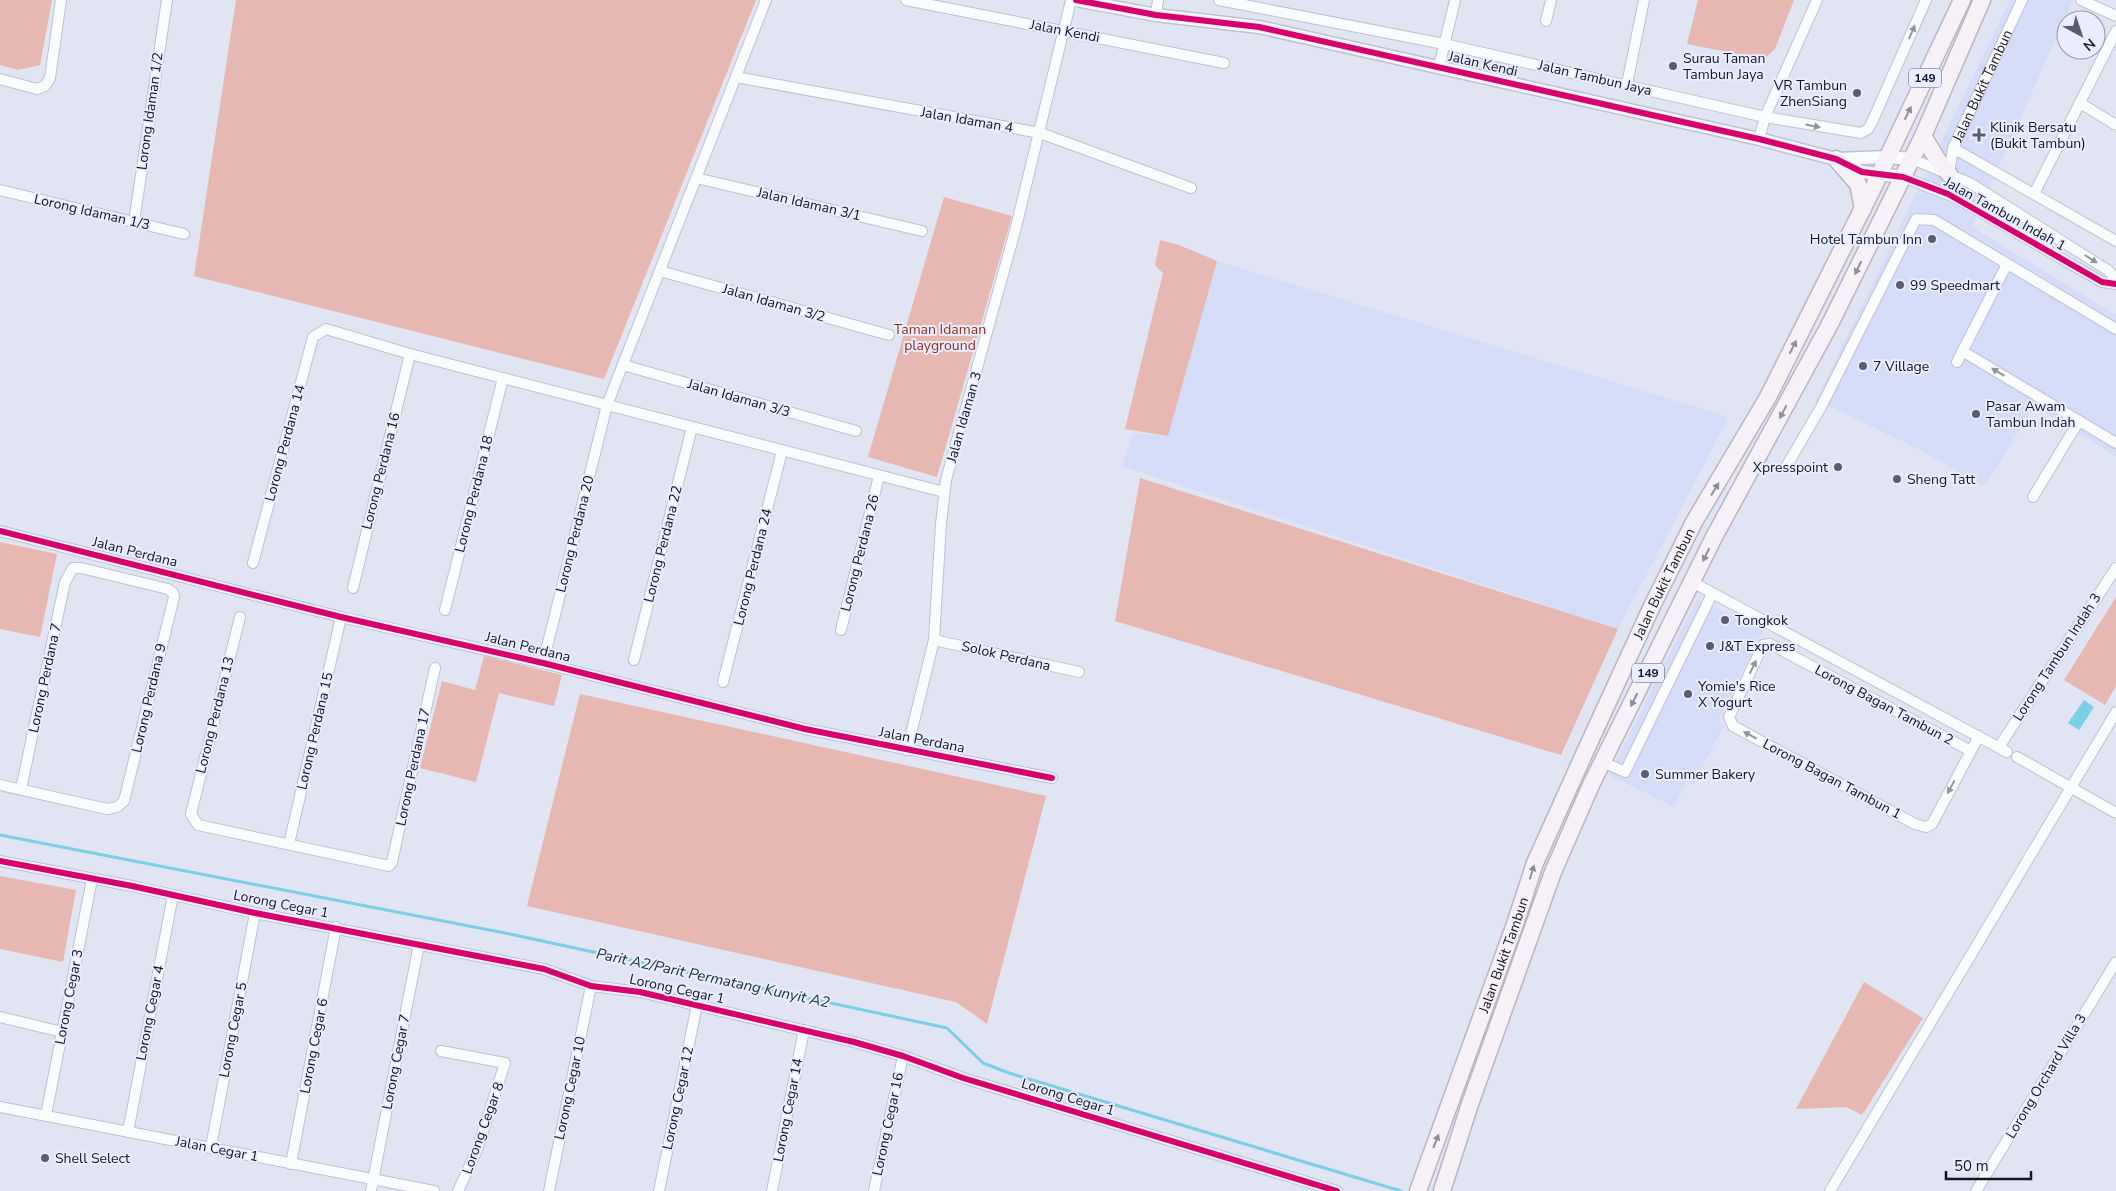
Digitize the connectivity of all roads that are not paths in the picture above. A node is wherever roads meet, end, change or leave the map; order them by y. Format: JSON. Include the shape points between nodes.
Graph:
{"nodes":[{"id":1,"x":61,"y":0,"type":"edge"},
{"id":2,"x":167,"y":0,"type":"edge"},
{"id":3,"x":766,"y":0,"type":"edge"},
{"id":4,"x":906,"y":0,"type":"edge"},
{"id":5,"x":1071,"y":0,"type":"edge"},
{"id":6,"x":1076,"y":0,"type":"edge"},
{"id":7,"x":1158,"y":0,"type":"edge"},
{"id":8,"x":1219,"y":0,"type":"edge"},
{"id":9,"x":1455,"y":0,"type":"edge"},
{"id":10,"x":1551,"y":0,"type":"edge"},
{"id":11,"x":1644,"y":0,"type":"edge"},
{"id":12,"x":1818,"y":0,"type":"edge"},
{"id":13,"x":1926,"y":0,"type":"edge"},
{"id":14,"x":1962,"y":0,"type":"edge"},
{"id":15,"x":1982,"y":0,"type":"edge"},
{"id":16,"x":2022,"y":0,"type":"edge"},
{"id":17,"x":2081,"y":0,"type":"edge"},
{"id":18,"x":1250,"y":3,"type":"edge"},
{"id":19,"x":1156,"y":15,"type":"junction"},
{"id":20,"x":2116,"y":16,"type":"edge"},
{"id":21,"x":1546,"y":21,"type":"dead end"},
{"id":22,"x":1064,"y":31,"type":"junction"},
{"id":23,"x":2116,"y":31,"type":"edge"},
{"id":24,"x":1444,"y":44,"type":"junction"},
{"id":25,"x":1224,"y":63,"type":"dead end"},
{"id":26,"x":1439,"y":67,"type":"junction"},
{"id":27,"x":736,"y":77,"type":"junction"},
{"id":28,"x":0,"y":79,"type":"edge"},
{"id":29,"x":1627,"y":84,"type":"junction"},
{"id":30,"x":2080,"y":103,"type":"junction"},
{"id":31,"x":1765,"y":117,"type":"junction"},
{"id":32,"x":2116,"y":124,"type":"edge"},
{"id":33,"x":1040,"y":133,"type":"junction"},
{"id":34,"x":1923,"y":136,"type":"junction"},
{"id":35,"x":1759,"y":139,"type":"junction"},
{"id":36,"x":1952,"y":148,"type":"junction"},
{"id":37,"x":1887,"y":157,"type":"junction"},
{"id":38,"x":1836,"y":159,"type":"junction"},
{"id":39,"x":1912,"y":159,"type":"junction"},
{"id":40,"x":1880,"y":173,"type":"junction"},
{"id":41,"x":1949,"y":174,"type":"junction"},
{"id":42,"x":1903,"y":177,"type":"junction"},
{"id":43,"x":696,"y":178,"type":"junction"},
{"id":44,"x":1191,"y":188,"type":"dead end"},
{"id":45,"x":0,"y":190,"type":"edge"},
{"id":46,"x":2034,"y":194,"type":"junction"},
{"id":47,"x":1863,"y":209,"type":"junction"},
{"id":48,"x":134,"y":222,"type":"junction"},
{"id":49,"x":922,"y":231,"type":"dead end"},
{"id":50,"x":184,"y":234,"type":"dead end"},
{"id":51,"x":2116,"y":241,"type":"edge"},
{"id":52,"x":2007,"y":264,"type":"junction"},
{"id":53,"x":660,"y":271,"type":"junction"},
{"id":54,"x":2116,"y":280,"type":"edge"},
{"id":55,"x":2116,"y":284,"type":"edge"},
{"id":56,"x":2116,"y":329,"type":"edge"},
{"id":57,"x":889,"y":335,"type":"dead end"},
{"id":58,"x":1962,"y":351,"type":"junction"},
{"id":59,"x":410,"y":354,"type":"junction"},
{"id":60,"x":1957,"y":362,"type":"dead end"},
{"id":61,"x":623,"y":365,"type":"junction"},
{"id":62,"x":503,"y":378,"type":"junction"},
{"id":63,"x":607,"y":405,"type":"junction"},
{"id":64,"x":2079,"y":421,"type":"junction"},
{"id":65,"x":692,"y":427,"type":"junction"},
{"id":66,"x":856,"y":431,"type":"dead end"},
{"id":67,"x":2116,"y":443,"type":"edge"},
{"id":68,"x":782,"y":451,"type":"junction"},
{"id":69,"x":1786,"y":466,"type":"dead end"},
{"id":70,"x":878,"y":476,"type":"junction"},
{"id":71,"x":944,"y":492,"type":"junction"},
{"id":72,"x":2034,"y":497,"type":"dead end"},
{"id":73,"x":0,"y":531,"type":"edge"},
{"id":74,"x":253,"y":563,"type":"dead end"},
{"id":75,"x":73,"y":568,"type":"joint"},
{"id":76,"x":2116,"y":568,"type":"edge"},
{"id":77,"x":1692,"y":582,"type":"junction"},
{"id":78,"x":352,"y":588,"type":"dead end"},
{"id":79,"x":1712,"y":594,"type":"junction"},
{"id":80,"x":445,"y":610,"type":"dead end"},
{"id":81,"x":240,"y":617,"type":"dead end"},
{"id":82,"x":341,"y":617,"type":"junction"},
{"id":83,"x":841,"y":630,"type":"dead end"},
{"id":84,"x":934,"y":640,"type":"junction"},
{"id":85,"x":1770,"y":644,"type":"joint"},
{"id":86,"x":634,"y":660,"type":"dead end"},
{"id":87,"x":543,"y":663,"type":"junction"},
{"id":88,"x":435,"y":668,"type":"dead end"},
{"id":89,"x":1079,"y":672,"type":"dead end"},
{"id":90,"x":723,"y":682,"type":"dead end"},
{"id":91,"x":2116,"y":712,"type":"edge"},
{"id":92,"x":1979,"y":736,"type":"junction"},
{"id":93,"x":907,"y":750,"type":"junction"},
{"id":94,"x":1970,"y":751,"type":"junction"},
{"id":95,"x":2017,"y":757,"type":"dead end"},
{"id":96,"x":1603,"y":762,"type":"junction"},
{"id":97,"x":1052,"y":778,"type":"dead end"},
{"id":98,"x":0,"y":785,"type":"edge"},
{"id":99,"x":2070,"y":787,"type":"junction"},
{"id":100,"x":21,"y":789,"type":"junction"},
{"id":101,"x":2116,"y":813,"type":"edge"},
{"id":102,"x":289,"y":844,"type":"junction"},
{"id":103,"x":0,"y":861,"type":"edge"},
{"id":104,"x":92,"y":879,"type":"junction"},
{"id":105,"x":172,"y":895,"type":"junction"},
{"id":106,"x":255,"y":913,"type":"junction"},
{"id":107,"x":336,"y":927,"type":"junction"},
{"id":108,"x":419,"y":944,"type":"junction"},
{"id":109,"x":2116,"y":962,"type":"edge"},
{"id":110,"x":591,"y":986,"type":"junction"},
{"id":111,"x":697,"y":1005,"type":"junction"},
{"id":112,"x":0,"y":1017,"type":"edge"},
{"id":113,"x":804,"y":1030,"type":"junction"},
{"id":114,"x":62,"y":1032,"type":"junction"},
{"id":115,"x":441,"y":1051,"type":"dead end"},
{"id":116,"x":903,"y":1056,"type":"junction"},
{"id":117,"x":0,"y":1107,"type":"edge"},
{"id":118,"x":46,"y":1116,"type":"junction"},
{"id":119,"x":128,"y":1132,"type":"junction"},
{"id":120,"x":211,"y":1147,"type":"junction"},
{"id":121,"x":291,"y":1164,"type":"junction"},
{"id":122,"x":373,"y":1180,"type":"junction"},
{"id":123,"x":1418,"y":1189,"type":"edge"},
{"id":124,"x":371,"y":1191,"type":"edge"},
{"id":125,"x":434,"y":1191,"type":"edge"},
{"id":126,"x":458,"y":1191,"type":"edge"},
{"id":127,"x":549,"y":1191,"type":"edge"},
{"id":128,"x":659,"y":1191,"type":"edge"},
{"id":129,"x":772,"y":1191,"type":"edge"},
{"id":130,"x":874,"y":1191,"type":"edge"},
{"id":131,"x":1337,"y":1191,"type":"edge"},
{"id":132,"x":1442,"y":1191,"type":"edge"},
{"id":133,"x":1830,"y":1191,"type":"edge"},
{"id":134,"x":1976,"y":1191,"type":"edge"}],
"edges":[{"from":1,"to":28,"type":"street","via":[[50,78],[45,86],[38,89]]},
{"from":2,"to":48,"type":"street","name":"Lorong Idaman 1/2"},
{"from":3,"to":27,"type":"street","name":"Lorong Perdana 20"},
{"from":4,"to":22,"type":"street","name":"Jalan Kendi"},
{"from":5,"to":22,"type":"street","name":"Jalan Idaman 3"},
{"from":6,"to":19,"type":"street","name":"Jalan Kendi"},
{"from":7,"to":19,"type":"street"},
{"from":8,"to":18,"type":"street","name":"Jalan Tambun Jaya"},
{"from":9,"to":24,"type":"street"},
{"from":10,"to":21,"type":"street"},
{"from":11,"to":29,"type":"street"},
{"from":12,"to":31,"type":"street"},
{"from":31,"to":13,"type":"street","name":"Jalan Tambun Jaya","one_way":true,"via":[[1861,133],[1868,129]]},
{"from":37,"to":14,"type":"main road","name":"Jalan Bukit Tambun","number":"149","one_way":true},
{"from":15,"to":34,"type":"main road","name":"Jalan Bukit Tambun","number":"149"},
{"from":16,"to":36,"type":"street","name":"Jalan Bukit Tambun"},
{"from":17,"to":20,"type":"street"},
{"from":18,"to":24,"type":"street","name":"Jalan Tambun Jaya"},
{"from":19,"to":26,"type":"street","name":"Jalan Kendi","via":[[1259,28]]},
{"from":22,"to":25,"type":"street","name":"Jalan Kendi"},
{"from":22,"to":33,"type":"street","name":"Jalan Idaman 3"},
{"from":23,"to":30,"type":"street"},
{"from":24,"to":26,"type":"street"},
{"from":24,"to":29,"type":"street","name":"Jalan Tambun Jaya"},
{"from":26,"to":35,"type":"street","name":"Jalan Kendi"},
{"from":27,"to":33,"type":"street","name":"Jalan Idaman 4"},
{"from":27,"to":43,"type":"street","name":"Lorong Perdana 20"},
{"from":29,"to":31,"type":"street","name":"Jalan Tambun Jaya"},
{"from":30,"to":32,"type":"street"},
{"from":30,"to":46,"type":"street"},
{"from":31,"to":35,"type":"street"},
{"from":33,"to":44,"type":"street","name":"Jalan Idaman 4"},
{"from":33,"to":71,"type":"street","name":"Jalan Idaman 3"},
{"from":34,"to":39,"type":"main road","name":"Jalan Bukit Tambun","number":"149"},
{"from":34,"to":41,"type":"main road"},
{"from":35,"to":38,"type":"street","name":"Jalan Kendi"},
{"from":36,"to":41,"type":"street","name":"Jalan Bukit Tambun"},
{"from":36,"to":46,"type":"street"},
{"from":37,"to":38,"type":"street","name":"Jalan Tambun Indah 1"},
{"from":37,"to":39,"type":"street","name":"Jalan Tambun Indah 1"},
{"from":37,"to":40,"type":"main road","name":"Jalan Bukit Tambun","number":"149"},
{"from":38,"to":40,"type":"street","name":"Jalan Kendi","via":[[1862,172]]},
{"from":38,"to":47,"type":"main road","via":[[1858,184]]},
{"from":39,"to":41,"type":"street","name":"Jalan Tambun Indah 1"},
{"from":39,"to":42,"type":"main road","name":"Jalan Bukit Tambun","number":"149"},
{"from":40,"to":42,"type":"street","name":"Jalan Tambun Indah 1"},
{"from":40,"to":47,"type":"main road","name":"Jalan Bukit Tambun","number":"149"},
{"from":41,"to":54,"type":"street","name":"Jalan Tambun Indah 1","one_way":true,"via":[[1970,183],[2109,271]]},
{"from":42,"to":55,"type":"street","name":"Jalan Tambun Indah 1","via":[[1957,198],[2102,282]]},
{"from":42,"to":77,"type":"main road","name":"Jalan Bukit Tambun","number":"149","one_way":true,"via":[[1830,324]]},
{"from":43,"to":49,"type":"street","name":"Jalan Idaman 3/1"},
{"from":43,"to":53,"type":"street","name":"Lorong Perdana 20"},
{"from":45,"to":48,"type":"street","name":"Lorong Idaman 1/3"},
{"from":46,"to":51,"type":"street"},
{"from":123,"to":47,"type":"main road","name":"Jalan Bukit Tambun","number":"149","one_way":true,"via":[[1516,924],[1534,863],[1694,522],[1768,397]]},
{"from":48,"to":50,"type":"street","name":"Lorong Idaman 1/3"},
{"from":52,"to":56,"type":"street"},
{"from":52,"to":58,"type":"street"},
{"from":52,"to":69,"type":"street","via":[[1934,220],[1916,219],[1821,407]]},
{"from":53,"to":57,"type":"street","name":"Jalan Idaman 3/2"},
{"from":53,"to":61,"type":"street","name":"Lorong Perdana 20"},
{"from":58,"to":60,"type":"street"},
{"from":64,"to":58,"type":"street","one_way":true},
{"from":59,"to":62,"type":"street"},
{"from":59,"to":74,"type":"street","name":"Lorong Perdana 14","via":[[326,329],[313,337]]},
{"from":59,"to":78,"type":"street","name":"Lorong Perdana 16"},
{"from":61,"to":63,"type":"street","name":"Lorong Perdana 20"},
{"from":61,"to":66,"type":"street","name":"Jalan Idaman 3/3"},
{"from":62,"to":63,"type":"street"},
{"from":62,"to":80,"type":"street","name":"Lorong Perdana 18"},
{"from":63,"to":65,"type":"street"},
{"from":63,"to":87,"type":"street","name":"Lorong Perdana 20"},
{"from":64,"to":67,"type":"street"},
{"from":64,"to":72,"type":"street"},
{"from":65,"to":68,"type":"street"},
{"from":65,"to":86,"type":"street","name":"Lorong Perdana 22"},
{"from":68,"to":70,"type":"street"},
{"from":68,"to":90,"type":"street","name":"Lorong Perdana 24"},
{"from":70,"to":71,"type":"street"},
{"from":70,"to":83,"type":"street","name":"Lorong Perdana 26"},
{"from":71,"to":84,"type":"street","name":"Jalan Idaman 3"},
{"from":73,"to":82,"type":"street","name":"Jalan Perdana"},
{"from":75,"to":100,"type":"street","name":"Lorong Perdana 7","via":[[66,582]]},
{"from":75,"to":100,"type":"street","name":"Lorong Perdana 9","via":[[168,589],[174,597],[124,801],[107,809]]},
{"from":76,"to":92,"type":"street","name":"Lorong Tambun Indah 3","via":[[2003,749]]},
{"from":77,"to":79,"type":"street"},
{"from":77,"to":96,"type":"main road","name":"Jalan Bukit Tambun","number":"149","one_way":true},
{"from":79,"to":92,"type":"street"},
{"from":79,"to":96,"type":"street","via":[[1624,772]]},
{"from":81,"to":102,"type":"street","name":"Lorong Perdana 13","via":[[191,814],[198,825]]},
{"from":82,"to":87,"type":"street","name":"Jalan Perdana"},
{"from":82,"to":102,"type":"street","name":"Lorong Perdana 15"},
{"from":84,"to":89,"type":"street","name":"Solok Perdana"},
{"from":84,"to":93,"type":"street","name":"Jalan Idaman 3"},
{"from":85,"to":94,"type":"street","name":"Lorong Bagan Tambun 2"},
{"from":94,"to":85,"type":"street","name":"Lorong Bagan Tambun 1","one_way":true,"via":[[1932,824],[1926,827],[1915,824],[1733,726],[1729,717],[1763,645]]},
{"from":87,"to":93,"type":"street","name":"Jalan Perdana","via":[[804,729]]},
{"from":88,"to":102,"type":"street","name":"Lorong Perdana 17","via":[[389,866]]},
{"from":91,"to":99,"type":"street"},
{"from":92,"to":94,"type":"street"},
{"from":93,"to":97,"type":"street","name":"Jalan Perdana"},
{"from":95,"to":99,"type":"street"},
{"from":96,"to":132,"type":"main road","name":"Jalan Bukit Tambun","number":"149","via":[[1553,872]]},
{"from":98,"to":100,"type":"street"},
{"from":99,"to":101,"type":"street"},
{"from":99,"to":133,"type":"street"},
{"from":103,"to":104,"type":"street","name":"Lorong Cegar 1"},
{"from":104,"to":105,"type":"street","name":"Lorong Cegar 1"},
{"from":104,"to":114,"type":"street","name":"Lorong Cegar 3"},
{"from":105,"to":106,"type":"street","name":"Lorong Cegar 1"},
{"from":105,"to":119,"type":"street","name":"Lorong Cegar 4"},
{"from":106,"to":107,"type":"street","name":"Lorong Cegar 1"},
{"from":106,"to":120,"type":"street","name":"Lorong Cegar 5"},
{"from":107,"to":108,"type":"street","name":"Lorong Cegar 1"},
{"from":107,"to":121,"type":"street","name":"Lorong Cegar 6"},
{"from":108,"to":110,"type":"street","name":"Lorong Cegar 1","via":[[544,969]]},
{"from":108,"to":122,"type":"street","name":"Lorong Cegar 7"},
{"from":109,"to":134,"type":"street","name":"Lorong Orchard Villa 3"},
{"from":110,"to":111,"type":"street","name":"Lorong Cegar 1","via":[[640,992]]},
{"from":110,"to":127,"type":"street","name":"Lorong Cegar 10"},
{"from":111,"to":113,"type":"street","name":"Lorong Cegar 1"},
{"from":111,"to":128,"type":"street","name":"Lorong Cegar 12"},
{"from":112,"to":114,"type":"street"},
{"from":113,"to":116,"type":"street","name":"Lorong Cegar 1"},
{"from":113,"to":129,"type":"street","name":"Lorong Cegar 14"},
{"from":114,"to":118,"type":"street","name":"Lorong Cegar 3"},
{"from":115,"to":126,"type":"street","name":"Lorong Cegar 8","via":[[505,1063],[477,1150]]},
{"from":116,"to":130,"type":"street","name":"Lorong Cegar 16"},
{"from":116,"to":131,"type":"street","name":"Lorong Cegar 1","via":[[963,1078]]},
{"from":117,"to":118,"type":"street","name":"Jalan Cegar 1"},
{"from":118,"to":119,"type":"street","name":"Jalan Cegar 1"},
{"from":119,"to":120,"type":"street","name":"Jalan Cegar 1"},
{"from":120,"to":121,"type":"street","name":"Jalan Cegar 1"},
{"from":121,"to":122,"type":"street","name":"Jalan Cegar 1"},
{"from":122,"to":124,"type":"street","name":"Lorong Cegar 7"},
{"from":122,"to":125,"type":"street","name":"Jalan Cegar 1"}]}
